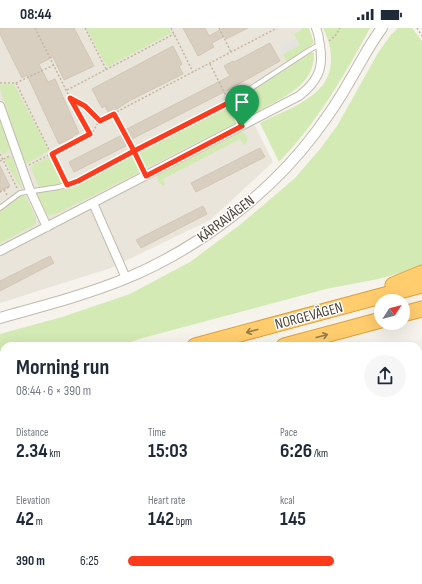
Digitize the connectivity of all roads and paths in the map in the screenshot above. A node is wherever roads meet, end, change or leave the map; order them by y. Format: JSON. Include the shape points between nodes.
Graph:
{"nodes":[{"id":1,"x":35,"y":28,"type":"edge"},
{"id":2,"x":85,"y":28,"type":"edge"},
{"id":3,"x":171,"y":28,"type":"edge"},
{"id":4,"x":218,"y":28,"type":"edge"},
{"id":5,"x":269,"y":28,"type":"edge"},
{"id":6,"x":277,"y":28,"type":"edge"},
{"id":7,"x":316,"y":28,"type":"edge"},
{"id":8,"x":340,"y":28,"type":"edge"},
{"id":9,"x":382,"y":28,"type":"edge"},
{"id":10,"x":416,"y":28,"type":"edge"},
{"id":11,"x":271,"y":32,"type":"junction"},
{"id":12,"x":174,"y":34,"type":"junction"},
{"id":13,"x":422,"y":36,"type":"edge"},
{"id":14,"x":320,"y":44,"type":"junction"},
{"id":15,"x":231,"y":52,"type":"junction"},
{"id":16,"x":210,"y":64,"type":"junction"},
{"id":17,"x":54,"y":65,"type":"junction"},
{"id":18,"x":106,"y":69,"type":"junction"},
{"id":19,"x":193,"y":72,"type":"junction"},
{"id":20,"x":0,"y":83,"type":"edge"},
{"id":21,"x":16,"y":83,"type":"junction"},
{"id":22,"x":66,"y":90,"type":"junction"},
{"id":23,"x":70,"y":98,"type":"junction"},
{"id":24,"x":230,"y":102,"type":"junction"},
{"id":25,"x":0,"y":106,"type":"edge"},
{"id":26,"x":114,"y":114,"type":"junction"},
{"id":27,"x":100,"y":121,"type":"junction"},
{"id":28,"x":242,"y":126,"type":"junction"},
{"id":29,"x":90,"y":134,"type":"junction"},
{"id":30,"x":134,"y":151,"type":"junction"},
{"id":31,"x":13,"y":153,"type":"dead end"},
{"id":32,"x":0,"y":154,"type":"edge"},
{"id":33,"x":52,"y":154,"type":"junction"},
{"id":34,"x":3,"y":159,"type":"junction"},
{"id":35,"x":0,"y":161,"type":"edge"},
{"id":36,"x":29,"y":165,"type":"dead end"},
{"id":37,"x":146,"y":176,"type":"junction"},
{"id":38,"x":67,"y":185,"type":"junction"},
{"id":39,"x":9,"y":187,"type":"dead end"},
{"id":40,"x":0,"y":192,"type":"edge"},
{"id":41,"x":31,"y":192,"type":"junction"},
{"id":42,"x":20,"y":193,"type":"junction"},
{"id":43,"x":93,"y":203,"type":"junction"},
{"id":44,"x":0,"y":208,"type":"edge"},
{"id":45,"x":47,"y":227,"type":"junction"},
{"id":46,"x":0,"y":251,"type":"edge"},
{"id":47,"x":422,"y":273,"type":"edge"},
{"id":48,"x":126,"y":278,"type":"junction"},
{"id":49,"x":422,"y":285,"type":"edge"},
{"id":50,"x":422,"y":309,"type":"edge"},
{"id":51,"x":410,"y":312,"type":"edge"},
{"id":52,"x":303,"y":317,"type":"junction"},
{"id":53,"x":0,"y":318,"type":"edge"},
{"id":54,"x":374,"y":322,"type":"edge"},
{"id":55,"x":210,"y":342,"type":"edge"},
{"id":56,"x":299,"y":342,"type":"edge"}],
"edges":[{"from":1,"to":17,"type":"path"},
{"from":2,"to":18,"type":"path"},
{"from":3,"to":12,"type":"path"},
{"from":4,"to":15,"type":"path"},
{"from":5,"to":11,"type":"path"},
{"from":6,"to":11,"type":"path"},
{"from":7,"to":14,"type":"street"},
{"from":8,"to":14,"type":"path","via":[[332,39]]},
{"from":9,"to":48,"type":"street","name":"KÄRRAVÄGEN","via":[[371,42],[329,114],[307,144],[273,182],[217,228],[172,256]]},
{"from":10,"to":13,"type":"path"},
{"from":11,"to":15,"type":"path"},
{"from":12,"to":18,"type":"path"},
{"from":12,"to":19,"type":"path"},
{"from":14,"to":24,"type":"lane"},
{"from":14,"to":28,"type":"street","via":[[321,66],[309,88],[299,96]]},
{"from":15,"to":16,"type":"path"},
{"from":16,"to":19,"type":"path"},
{"from":16,"to":24,"type":"path"},
{"from":17,"to":21,"type":"path"},
{"from":17,"to":22,"type":"path"},
{"from":18,"to":22,"type":"path"},
{"from":19,"to":26,"type":"path"},
{"from":20,"to":21,"type":"path"},
{"from":21,"to":33,"type":"path"},
{"from":22,"to":23,"type":"path"},
{"from":23,"to":27,"type":"path","via":[[85,106]]},
{"from":23,"to":29,"type":"path"},
{"from":24,"to":28,"type":"path"},
{"from":24,"to":30,"type":"lane"},
{"from":25,"to":41,"type":"street"},
{"from":26,"to":27,"type":"path"},
{"from":26,"to":30,"type":"path"},
{"from":27,"to":29,"type":"path"},
{"from":28,"to":37,"type":"street"},
{"from":29,"to":33,"type":"path"},
{"from":30,"to":37,"type":"path"},
{"from":30,"to":38,"type":"lane"},
{"from":31,"to":34,"type":"path"},
{"from":32,"to":34,"type":"path"},
{"from":33,"to":36,"type":"path"},
{"from":33,"to":38,"type":"path"},
{"from":34,"to":35,"type":"path"},
{"from":34,"to":42,"type":"path"},
{"from":37,"to":43,"type":"street"},
{"from":38,"to":41,"type":"lane"},
{"from":39,"to":40,"type":"path"},
{"from":41,"to":42,"type":"lane"},
{"from":41,"to":45,"type":"street"},
{"from":42,"to":44,"type":"lane"},
{"from":43,"to":45,"type":"street"},
{"from":43,"to":48,"type":"street"},
{"from":45,"to":46,"type":"street"},
{"from":47,"to":52,"type":"highway","via":[[371,294]]},
{"from":48,"to":53,"type":"street","name":"KÄRRAVÄGEN"},
{"from":49,"to":52,"type":"highway","name":"NORGEVÄGEN"},
{"from":50,"to":51,"type":"highway"},
{"from":52,"to":55,"type":"highway","name":"NORGEVÄGEN","one_way":true},
{"from":56,"to":54,"type":"highway","name":"NORGEVÄGEN","one_way":true}]}
